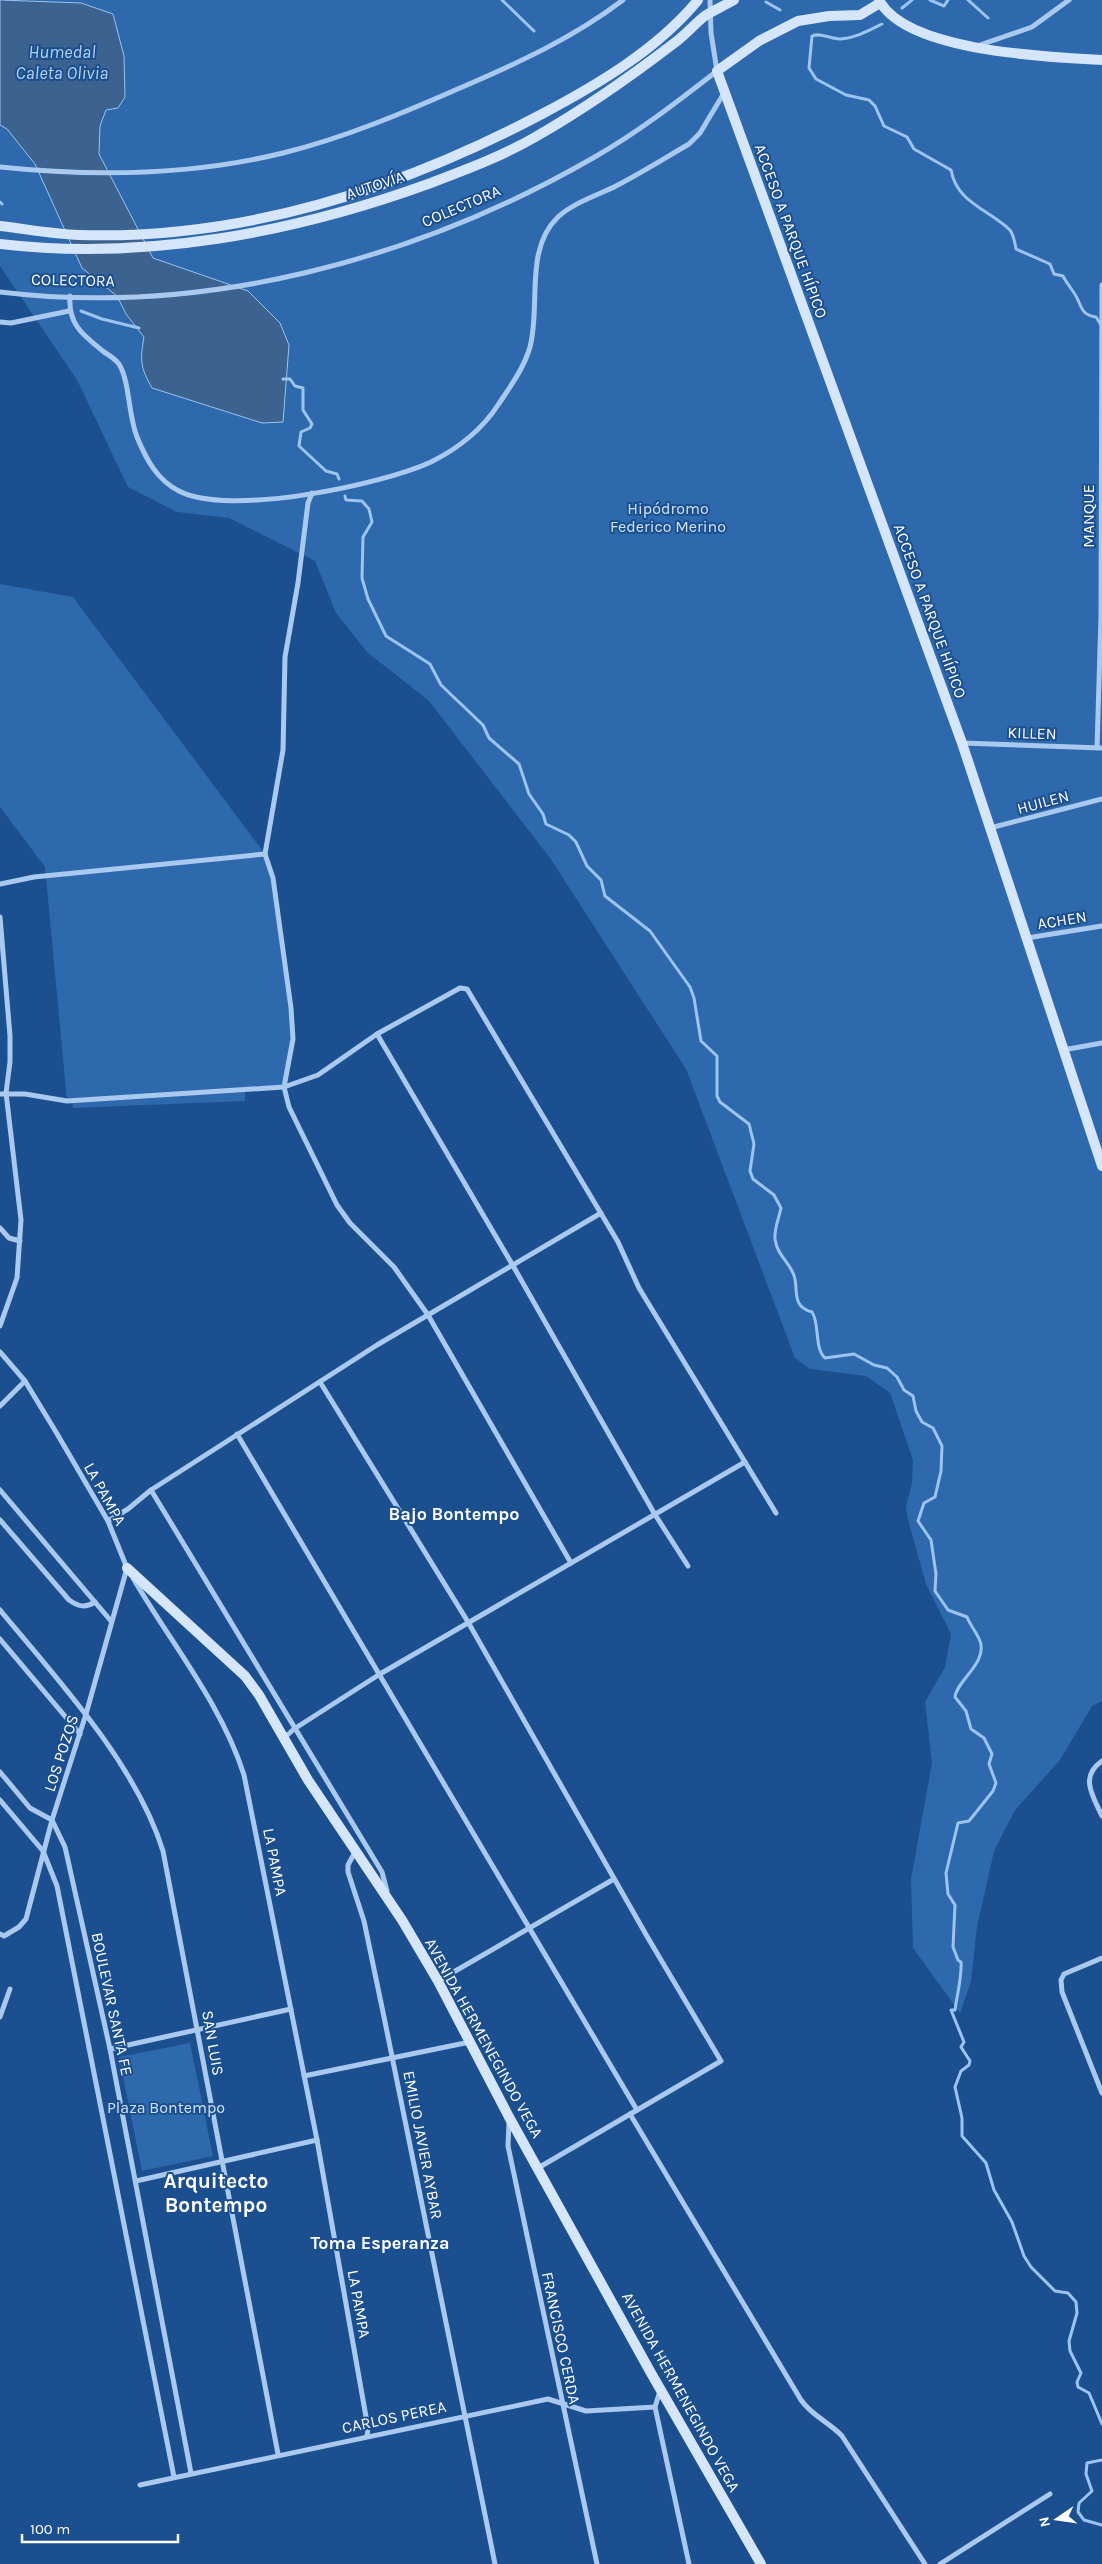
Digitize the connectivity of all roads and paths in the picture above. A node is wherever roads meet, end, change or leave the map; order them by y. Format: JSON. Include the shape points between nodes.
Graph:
{"nodes":[{"id":1,"x":623,"y":0,"type":"edge"},
{"id":2,"x":698,"y":0,"type":"edge"},
{"id":3,"x":710,"y":0,"type":"edge"},
{"id":4,"x":734,"y":0,"type":"edge"},
{"id":5,"x":1069,"y":0,"type":"edge"},
{"id":6,"x":881,"y":1,"type":"edge"},
{"id":7,"x":712,"y":12,"type":"junction"},
{"id":8,"x":972,"y":48,"type":"junction"},
{"id":9,"x":1102,"y":60,"type":"edge"},
{"id":10,"x":716,"y":71,"type":"junction"},
{"id":11,"x":725,"y":93,"type":"junction"},
{"id":12,"x":0,"y":167,"type":"edge"},
{"id":13,"x":0,"y":226,"type":"edge"},
{"id":14,"x":0,"y":244,"type":"edge"},
{"id":15,"x":1102,"y":285,"type":"edge"},
{"id":16,"x":0,"y":292,"type":"edge"},
{"id":17,"x":70,"y":296,"type":"junction"},
{"id":18,"x":69,"y":312,"type":"junction"},
{"id":19,"x":0,"y":322,"type":"edge"},
{"id":20,"x":312,"y":492,"type":"junction"},
{"id":21,"x":962,"y":743,"type":"junction"},
{"id":22,"x":1100,"y":748,"type":"edge"},
{"id":23,"x":1102,"y":799,"type":"edge"},
{"id":24,"x":990,"y":828,"type":"junction"},
{"id":25,"x":265,"y":854,"type":"junction"},
{"id":26,"x":0,"y":884,"type":"edge"},
{"id":27,"x":0,"y":916,"type":"edge"},
{"id":28,"x":1102,"y":926,"type":"edge"},
{"id":29,"x":1027,"y":938,"type":"junction"},
{"id":30,"x":377,"y":1034,"type":"junction"},
{"id":31,"x":1102,"y":1044,"type":"edge"},
{"id":32,"x":1063,"y":1050,"type":"junction"},
{"id":33,"x":284,"y":1087,"type":"junction"},
{"id":34,"x":0,"y":1094,"type":"edge"},
{"id":35,"x":6,"y":1094,"type":"junction"},
{"id":36,"x":1102,"y":1163,"type":"edge"},
{"id":37,"x":601,"y":1213,"type":"junction"},
{"id":38,"x":0,"y":1228,"type":"edge"},
{"id":39,"x":20,"y":1241,"type":"junction"},
{"id":40,"x":512,"y":1264,"type":"junction"},
{"id":41,"x":428,"y":1315,"type":"junction"},
{"id":42,"x":0,"y":1326,"type":"edge"},
{"id":43,"x":0,"y":1352,"type":"edge"},
{"id":44,"x":25,"y":1381,"type":"junction"},
{"id":45,"x":320,"y":1382,"type":"junction"},
{"id":46,"x":0,"y":1406,"type":"edge"},
{"id":47,"x":237,"y":1434,"type":"junction"},
{"id":48,"x":745,"y":1462,"type":"junction"},
{"id":49,"x":0,"y":1490,"type":"edge"},
{"id":50,"x":150,"y":1490,"type":"junction"},
{"id":51,"x":654,"y":1513,"type":"junction"},
{"id":52,"x":776,"y":1513,"type":"dead end"},
{"id":53,"x":0,"y":1520,"type":"edge"},
{"id":54,"x":108,"y":1521,"type":"junction"},
{"id":55,"x":571,"y":1563,"type":"junction"},
{"id":56,"x":688,"y":1566,"type":"dead end"},
{"id":57,"x":127,"y":1568,"type":"junction"},
{"id":58,"x":96,"y":1602,"type":"junction"},
{"id":59,"x":0,"y":1610,"type":"edge"},
{"id":60,"x":112,"y":1621,"type":"junction"},
{"id":61,"x":468,"y":1622,"type":"junction"},
{"id":62,"x":0,"y":1640,"type":"edge"},
{"id":63,"x":380,"y":1674,"type":"junction"},
{"id":64,"x":86,"y":1714,"type":"junction"},
{"id":65,"x":294,"y":1729,"type":"junction"},
{"id":66,"x":80,"y":1734,"type":"junction"},
{"id":67,"x":284,"y":1738,"type":"junction"},
{"id":68,"x":1102,"y":1761,"type":"edge"},
{"id":69,"x":0,"y":1772,"type":"edge"},
{"id":70,"x":0,"y":1800,"type":"edge"},
{"id":71,"x":1102,"y":1816,"type":"edge"},
{"id":72,"x":52,"y":1820,"type":"junction"},
{"id":73,"x":356,"y":1851,"type":"junction"},
{"id":74,"x":43,"y":1852,"type":"junction"},
{"id":75,"x":614,"y":1879,"type":"junction"},
{"id":76,"x":390,"y":1902,"type":"junction"},
{"id":77,"x":528,"y":1928,"type":"junction"},
{"id":78,"x":2,"y":1935,"type":"edge"},
{"id":79,"x":1102,"y":1958,"type":"edge"},
{"id":80,"x":438,"y":1981,"type":"junction"},
{"id":81,"x":10,"y":1989,"type":"dead end"},
{"id":82,"x":291,"y":2009,"type":"junction"},
{"id":83,"x":0,"y":2017,"type":"edge"},
{"id":84,"x":198,"y":2029,"type":"junction"},
{"id":85,"x":470,"y":2042,"type":"junction"},
{"id":86,"x":110,"y":2049,"type":"junction"},
{"id":87,"x":393,"y":2058,"type":"junction"},
{"id":88,"x":304,"y":2076,"type":"junction"},
{"id":89,"x":1102,"y":2093,"type":"edge"},
{"id":90,"x":637,"y":2110,"type":"junction"},
{"id":91,"x":630,"y":2114,"type":"junction"},
{"id":92,"x":510,"y":2117,"type":"junction"},
{"id":93,"x":317,"y":2140,"type":"junction"},
{"id":94,"x":221,"y":2162,"type":"junction"},
{"id":95,"x":538,"y":2168,"type":"junction"},
{"id":96,"x":136,"y":2182,"type":"junction"},
{"id":97,"x":661,"y":2388,"type":"junction"},
{"id":98,"x":563,"y":2404,"type":"junction"},
{"id":99,"x":654,"y":2406,"type":"junction"},
{"id":100,"x":465,"y":2415,"type":"junction"},
{"id":101,"x":368,"y":2436,"type":"junction"},
{"id":102,"x":278,"y":2454,"type":"junction"},
{"id":103,"x":191,"y":2473,"type":"junction"},
{"id":104,"x":174,"y":2477,"type":"junction"},
{"id":105,"x":140,"y":2485,"type":"dead end"},
{"id":106,"x":1050,"y":2494,"type":"dead end"},
{"id":107,"x":495,"y":2564,"type":"edge"},
{"id":108,"x":596,"y":2564,"type":"edge"},
{"id":109,"x":689,"y":2564,"type":"edge"},
{"id":110,"x":761,"y":2564,"type":"edge"},
{"id":111,"x":925,"y":2564,"type":"edge"},
{"id":112,"x":940,"y":2564,"type":"edge"}],
"edges":[{"from":1,"to":12,"type":"street","via":[[581,30],[528,58],[408,111],[283,153],[201,168],[131,174]]},
{"from":2,"to":13,"type":"street","name":"AUTOVÍA","via":[[685,16],[646,48],[579,94],[435,165],[381,185],[308,208],[186,231],[79,235]]},
{"from":3,"to":7,"type":"street"},
{"from":4,"to":7,"type":"street","name":"AUTOVÍA"},
{"from":5,"to":8,"type":"street","via":[[1032,27]]},
{"from":6,"to":8,"type":"street","via":[[887,13],[899,21]]},
{"from":6,"to":10,"type":"street","name":"COLECTORA","via":[[860,16],[798,21],[759,41]]},
{"from":7,"to":10,"type":"street"},
{"from":7,"to":14,"type":"street","name":"AUTOVÍA","via":[[675,43],[537,136],[464,170],[404,192],[333,214],[225,238],[120,247]]},
{"from":8,"to":9,"type":"street"},
{"from":10,"to":11,"type":"street","name":"ACCESO A PARQUE HÍPICO"},
{"from":10,"to":17,"type":"street","name":"COLECTORA","via":[[651,121],[594,157],[475,218],[398,247],[363,258],[234,286],[177,294]]},
{"from":11,"to":20,"type":"street","via":[[700,133],[689,144],[573,207],[551,226],[541,244],[538,259],[530,346],[524,364],[483,425],[467,441],[409,470],[378,480]]},
{"from":11,"to":21,"type":"street","name":"ACCESO A PARQUE HÍPICO"},
{"from":15,"to":22,"type":"street","name":"MANQUE"},
{"from":16,"to":17,"type":"street","name":"COLECTORA"},
{"from":17,"to":18,"type":"street"},
{"from":18,"to":19,"type":"street","via":[[11,323]]},
{"from":18,"to":20,"type":"street","via":[[86,337],[119,364],[133,429],[146,458],[164,482],[181,492],[208,499],[242,500]]},
{"from":20,"to":25,"type":"street","via":[[286,650],[283,750]]},
{"from":21,"to":22,"type":"street","name":"KILLEN"},
{"from":21,"to":24,"type":"street","name":"ACCESO A PARQUE HÍPICO"},
{"from":23,"to":24,"type":"street","name":"HUILEN"},
{"from":24,"to":29,"type":"street","name":"ACCESO A PARQUE HÍPICO"},
{"from":25,"to":26,"type":"street","via":[[34,877]]},
{"from":25,"to":33,"type":"street","via":[[272,878],[291,1008],[293,1039]]},
{"from":27,"to":35,"type":"street","via":[[10,1036]]},
{"from":28,"to":29,"type":"street","name":"ACHEN"},
{"from":29,"to":32,"type":"street","name":"ACCESO A PARQUE HÍPICO"},
{"from":30,"to":33,"type":"street","via":[[318,1075]]},
{"from":30,"to":37,"type":"street","via":[[460,988],[467,989]]},
{"from":30,"to":40,"type":"street"},
{"from":31,"to":32,"type":"street"},
{"from":32,"to":36,"type":"street","name":"ACCESO A PARQUE HÍPICO"},
{"from":33,"to":35,"type":"street","via":[[67,1101]]},
{"from":33,"to":41,"type":"street","via":[[289,1108],[337,1205],[350,1223],[394,1267]]},
{"from":34,"to":35,"type":"street"},
{"from":35,"to":39,"type":"street","via":[[21,1220]]},
{"from":37,"to":40,"type":"street"},
{"from":37,"to":48,"type":"street","via":[[640,1288]]},
{"from":38,"to":39,"type":"street","via":[[9,1238]]},
{"from":39,"to":42,"type":"street","via":[[17,1278]]},
{"from":40,"to":41,"type":"street"},
{"from":40,"to":51,"type":"street"},
{"from":41,"to":45,"type":"street"},
{"from":41,"to":55,"type":"street"},
{"from":43,"to":44,"type":"street","name":"LA PAMPA"},
{"from":44,"to":46,"type":"street"},
{"from":44,"to":54,"type":"street","name":"LA PAMPA"},
{"from":45,"to":47,"type":"street"},
{"from":45,"to":61,"type":"street"},
{"from":47,"to":50,"type":"street"},
{"from":47,"to":63,"type":"street"},
{"from":48,"to":51,"type":"street"},
{"from":48,"to":52,"type":"street"},
{"from":49,"to":58,"type":"street"},
{"from":50,"to":54,"type":"street"},
{"from":50,"to":65,"type":"street"},
{"from":51,"to":55,"type":"street"},
{"from":51,"to":56,"type":"street"},
{"from":53,"to":58,"type":"street","via":[[69,1600],[77,1606],[86,1607]]},
{"from":54,"to":57,"type":"street","name":"LA PAMPA"},
{"from":55,"to":61,"type":"street"},
{"from":57,"to":60,"type":"street","name":"LOS POZOS"},
{"from":57,"to":67,"type":"street","name":"AVENIDA HERMENEGINDO VEGA","via":[[245,1676]]},
{"from":57,"to":82,"type":"street","name":"LA PAMPA","via":[[190,1669],[229,1737],[240,1764],[250,1799]]},
{"from":58,"to":60,"type":"street"},
{"from":59,"to":64,"type":"street","name":"SAN LUIS"},
{"from":60,"to":64,"type":"street","name":"LOS POZOS"},
{"from":61,"to":63,"type":"street"},
{"from":61,"to":75,"type":"street"},
{"from":62,"to":66,"type":"street"},
{"from":63,"to":65,"type":"street"},
{"from":63,"to":77,"type":"street"},
{"from":64,"to":66,"type":"street","name":"LOS POZOS"},
{"from":64,"to":84,"type":"street","name":"SAN LUIS","via":[[154,1822],[163,1851]]},
{"from":65,"to":67,"type":"street"},
{"from":65,"to":76,"type":"street","via":[[382,1872]]},
{"from":66,"to":72,"type":"street","name":"LOS POZOS"},
{"from":67,"to":73,"type":"street","name":"AVENIDA HERMENEGINDO VEGA"},
{"from":68,"to":71,"type":"street","via":[[1093,1768],[1088,1782]]},
{"from":69,"to":72,"type":"street","via":[[30,1808]]},
{"from":70,"to":74,"type":"street","name":"BOULEVAR SANTA FE"},
{"from":72,"to":74,"type":"street","name":"LOS POZOS"},
{"from":72,"to":86,"type":"street","name":"BOULEVAR SANTA FE","via":[[65,1847]]},
{"from":73,"to":76,"type":"street","name":"AVENIDA HERMENEGINDO VEGA"},
{"from":73,"to":87,"type":"street","name":"EMILIO JAVIER AYBAR","via":[[348,1872],[364,1921]]},
{"from":74,"to":78,"type":"street","name":"LOS POZOS","via":[[26,1918],[19,1927]]},
{"from":74,"to":104,"type":"street","name":"BOULEVAR SANTA FE","via":[[57,1886]]},
{"from":75,"to":77,"type":"street"},
{"from":75,"to":90,"type":"street","via":[[721,2061]]},
{"from":76,"to":80,"type":"street","name":"AVENIDA HERMENEGINDO VEGA"},
{"from":77,"to":80,"type":"street"},
{"from":77,"to":90,"type":"street"},
{"from":79,"to":89,"type":"street","via":[[1064,1974],[1061,1980],[1062,1992]]},
{"from":80,"to":85,"type":"street","name":"AVENIDA HERMENEGINDO VEGA"},
{"from":81,"to":83,"type":"street"},
{"from":82,"to":84,"type":"street"},
{"from":82,"to":88,"type":"street","name":"LA PAMPA"},
{"from":84,"to":86,"type":"street"},
{"from":84,"to":94,"type":"street","name":"SAN LUIS"},
{"from":85,"to":87,"type":"street"},
{"from":85,"to":92,"type":"street","name":"AVENIDA HERMENEGINDO VEGA"},
{"from":86,"to":96,"type":"street","name":"BOULEVAR SANTA FE"},
{"from":87,"to":88,"type":"street"},
{"from":87,"to":100,"type":"street","name":"EMILIO JAVIER AYBAR"},
{"from":88,"to":93,"type":"street","name":"LA PAMPA"},
{"from":90,"to":91,"type":"street"},
{"from":91,"to":95,"type":"street"},
{"from":91,"to":111,"type":"street","via":[[801,2400],[814,2416],[842,2436]]},
{"from":92,"to":95,"type":"street","name":"AVENIDA HERMENEGINDO VEGA"},
{"from":92,"to":98,"type":"street","name":"FRANCISCO CERDA","via":[[508,2146]]},
{"from":93,"to":94,"type":"street"},
{"from":93,"to":101,"type":"street","name":"LA PAMPA"},
{"from":94,"to":96,"type":"street"},
{"from":94,"to":102,"type":"street","name":"SAN LUIS"},
{"from":95,"to":97,"type":"street","name":"AVENIDA HERMENEGINDO VEGA"},
{"from":96,"to":103,"type":"street","name":"BOULEVAR SANTA FE"},
{"from":97,"to":99,"type":"street"},
{"from":97,"to":110,"type":"street","name":"AVENIDA HERMENEGINDO VEGA"},
{"from":98,"to":99,"type":"street","name":"CARLOS PEREA","via":[[586,2411]]},
{"from":98,"to":100,"type":"street","name":"CARLOS PEREA","via":[[548,2399]]},
{"from":98,"to":108,"type":"street","name":"FRANCISCO CERDA"},
{"from":99,"to":109,"type":"street"},
{"from":100,"to":101,"type":"street","name":"CARLOS PEREA"},
{"from":100,"to":107,"type":"street","name":"EMILIO JAVIER AYBAR"},
{"from":101,"to":102,"type":"street","name":"CARLOS PEREA"},
{"from":102,"to":103,"type":"street","name":"CARLOS PEREA"},
{"from":103,"to":104,"type":"street","name":"CARLOS PEREA"},
{"from":104,"to":105,"type":"street","name":"CARLOS PEREA"},
{"from":106,"to":112,"type":"street"}]}
